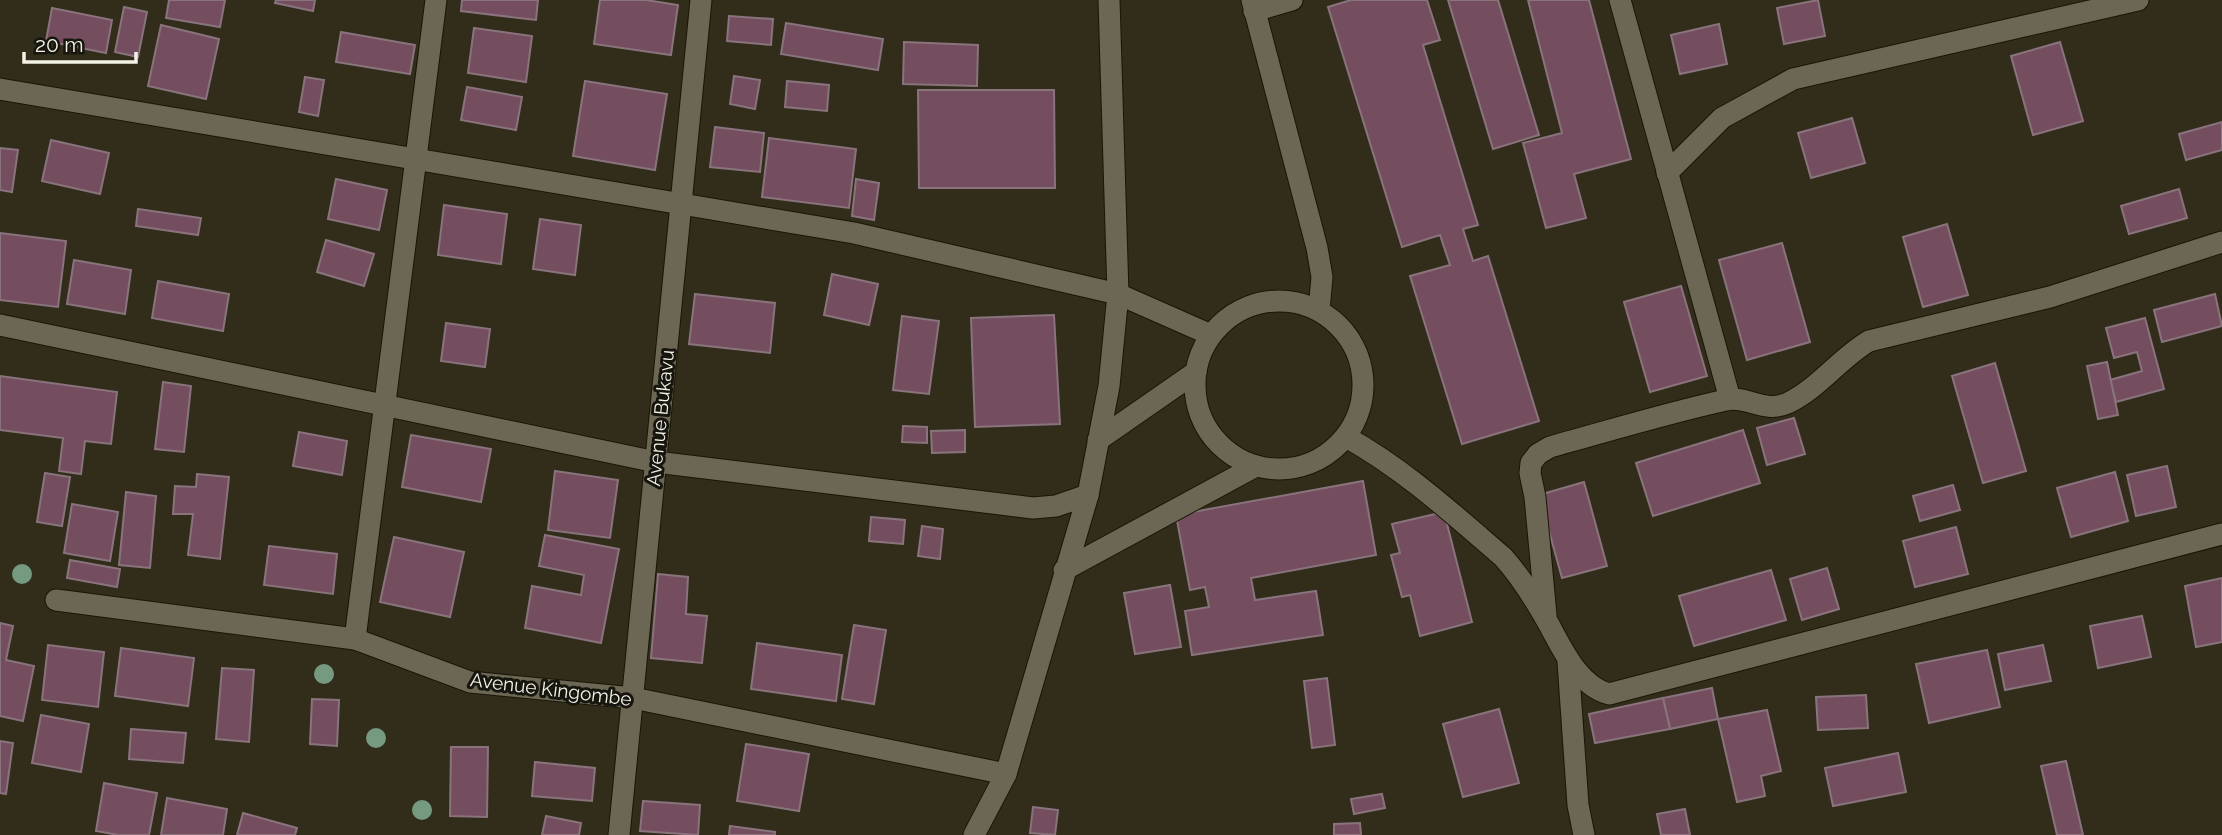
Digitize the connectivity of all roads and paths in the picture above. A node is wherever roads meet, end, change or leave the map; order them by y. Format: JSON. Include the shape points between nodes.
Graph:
{"nodes":[{"id":1,"x":436,"y":0,"type":"edge"},
{"id":2,"x":701,"y":0,"type":"edge"},
{"id":3,"x":1292,"y":0,"type":"edge"},
{"id":4,"x":1620,"y":0,"type":"edge"},
{"id":5,"x":2138,"y":0,"type":"edge"},
{"id":6,"x":1105,"y":1,"type":"edge"},
{"id":7,"x":1253,"y":6,"type":"edge"},
{"id":8,"x":0,"y":89,"type":"edge"},
{"id":9,"x":416,"y":159,"type":"junction"},
{"id":10,"x":1667,"y":173,"type":"junction"},
{"id":11,"x":681,"y":203,"type":"junction"},
{"id":12,"x":2222,"y":242,"type":"edge"},
{"id":13,"x":1118,"y":294,"type":"junction"},
{"id":14,"x":1319,"y":310,"type":"junction"},
{"id":15,"x":0,"y":325,"type":"edge"},
{"id":16,"x":1211,"y":335,"type":"junction"},
{"id":17,"x":1196,"y":373,"type":"junction"},
{"id":18,"x":1730,"y":399,"type":"junction"},
{"id":19,"x":385,"y":404,"type":"junction"},
{"id":20,"x":1346,"y":437,"type":"junction"},
{"id":21,"x":1098,"y":440,"type":"junction"},
{"id":22,"x":656,"y":462,"type":"junction"},
{"id":23,"x":1256,"y":466,"type":"junction"},
{"id":24,"x":1088,"y":495,"type":"junction"},
{"id":25,"x":2222,"y":534,"type":"edge"},
{"id":26,"x":1064,"y":570,"type":"junction"},
{"id":27,"x":57,"y":600,"type":"dead end"},
{"id":28,"x":1547,"y":621,"type":"junction"},
{"id":29,"x":355,"y":639,"type":"junction"},
{"id":30,"x":1569,"y":663,"type":"junction"},
{"id":31,"x":633,"y":698,"type":"junction"},
{"id":32,"x":1006,"y":775,"type":"junction"},
{"id":33,"x":619,"y":835,"type":"edge"},
{"id":34,"x":974,"y":835,"type":"edge"},
{"id":35,"x":1584,"y":835,"type":"edge"}],
"edges":[{"from":1,"to":9,"type":"street"},
{"from":2,"to":11,"type":"street","name":"Avenue Bukavu"},
{"from":3,"to":7,"type":"street"},
{"from":4,"to":10,"type":"street"},
{"from":5,"to":10,"type":"street","via":[[1793,79],[1722,118]]},
{"from":6,"to":13,"type":"street"},
{"from":7,"to":14,"type":"street","via":[[1315,237],[1322,277]]},
{"from":8,"to":9,"type":"street"},
{"from":9,"to":11,"type":"street"},
{"from":9,"to":19,"type":"street"},
{"from":10,"to":18,"type":"street"},
{"from":11,"to":13,"type":"street","via":[[854,233]]},
{"from":11,"to":22,"type":"street","name":"Avenue Bukavu"},
{"from":12,"to":18,"type":"street","via":[[2050,297],[1869,341],[1815,385],[1772,408]]},
{"from":13,"to":16,"type":"street"},
{"from":13,"to":21,"type":"street","via":[[1109,386]]},
{"from":14,"to":16,"type":"street","via":[[1280,300],[1260,302],[1224,320]]},
{"from":14,"to":20,"type":"street","via":[[1349,337],[1361,365],[1360,411]]},
{"from":15,"to":19,"type":"street"},
{"from":16,"to":17,"type":"street"},
{"from":17,"to":21,"type":"street"},
{"from":17,"to":23,"type":"street","via":[[1198,402],[1209,430],[1237,458]]},
{"from":18,"to":28,"type":"street","via":[[1538,454],[1530,473]]},
{"from":19,"to":22,"type":"street"},
{"from":19,"to":29,"type":"street"},
{"from":20,"to":23,"type":"street","via":[[1332,452],[1296,468]]},
{"from":20,"to":28,"type":"street","via":[[1413,481],[1503,557]]},
{"from":21,"to":24,"type":"street"},
{"from":22,"to":24,"type":"street","via":[[1033,508]]},
{"from":22,"to":31,"type":"street","name":"Avenue Bukavu"},
{"from":23,"to":26,"type":"street"},
{"from":24,"to":26,"type":"street"},
{"from":25,"to":30,"type":"street","via":[[1614,695],[1601,692]]},
{"from":26,"to":32,"type":"street"},
{"from":27,"to":29,"type":"street","name":"Avenue Kingombe"},
{"from":28,"to":30,"type":"street"},
{"from":29,"to":31,"type":"street","name":"Avenue Kingombe","via":[[470,682]]},
{"from":30,"to":35,"type":"street"},
{"from":31,"to":32,"type":"street","name":"Avenue Kingombe"},
{"from":31,"to":33,"type":"street","name":"Avenue Bukavu"},
{"from":32,"to":34,"type":"street"}]}
